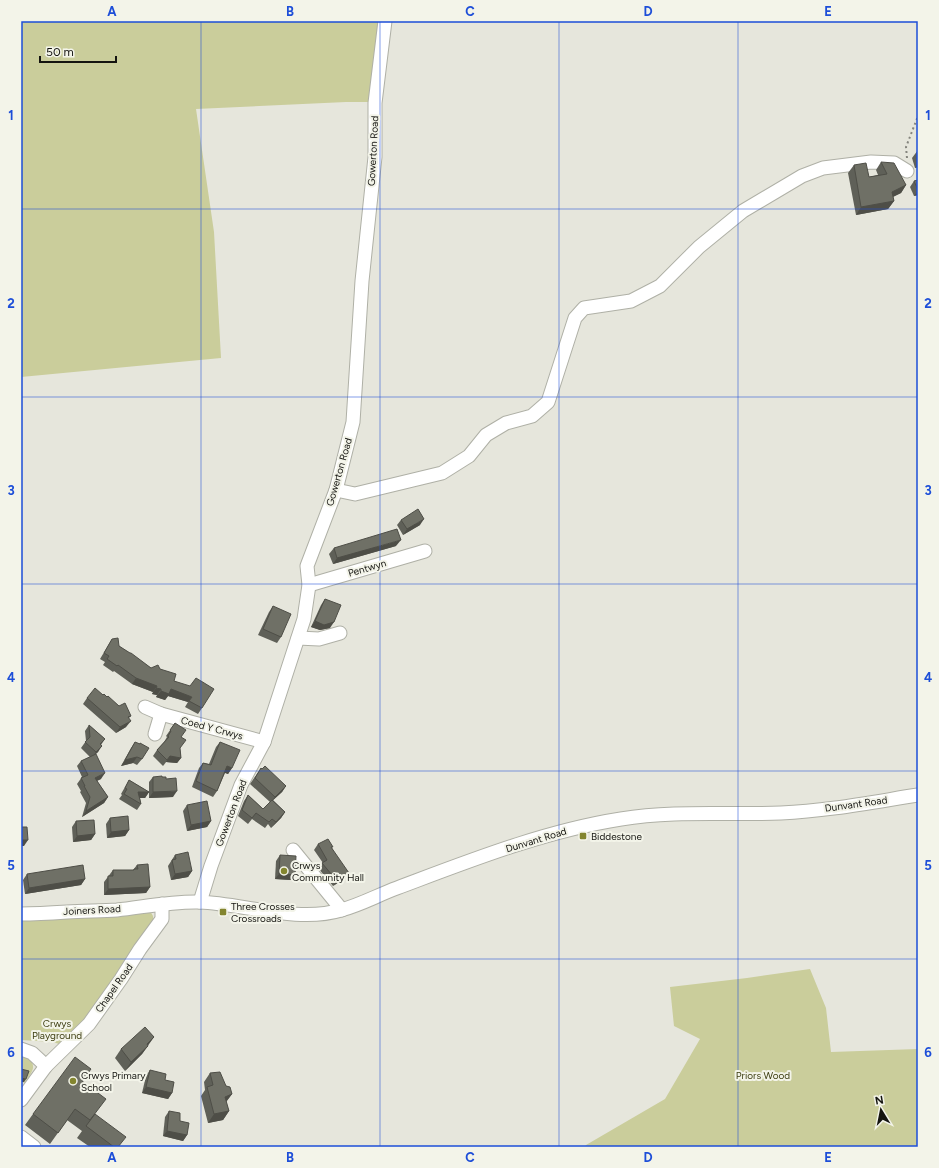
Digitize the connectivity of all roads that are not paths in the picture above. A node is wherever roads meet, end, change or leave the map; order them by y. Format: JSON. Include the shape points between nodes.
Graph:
{"nodes":[{"id":1,"x":385,"y":21,"type":"edge"},
{"id":2,"x":907,"y":171,"type":"road end"},
{"id":3,"x":336,"y":490,"type":"junction"},
{"id":4,"x":425,"y":551,"type":"dead end"},
{"id":5,"x":309,"y":585,"type":"junction"},
{"id":6,"x":340,"y":633,"type":"dead end"},
{"id":7,"x":298,"y":638,"type":"junction"},
{"id":8,"x":145,"y":707,"type":"dead end"},
{"id":9,"x":161,"y":714,"type":"junction"},
{"id":10,"x":155,"y":734,"type":"dead end"},
{"id":11,"x":264,"y":742,"type":"junction"},
{"id":12,"x":918,"y":795,"type":"edge"},
{"id":13,"x":293,"y":850,"type":"dead end"},
{"id":14,"x":200,"y":902,"type":"junction"},
{"id":15,"x":162,"y":904,"type":"junction"},
{"id":16,"x":342,"y":910,"type":"junction"},
{"id":17,"x":21,"y":914,"type":"edge"},
{"id":18,"x":21,"y":1050,"type":"edge"},
{"id":19,"x":46,"y":1066,"type":"junction"},
{"id":20,"x":21,"y":1100,"type":"edge"},
{"id":21,"x":21,"y":1137,"type":"edge"},
{"id":22,"x":34,"y":1147,"type":"edge"}],
"edges":[{"from":1,"to":3,"type":"street","name":"Gowerton Road","via":[[375,103],[375,157],[362,281],[353,422]]},
{"from":2,"to":3,"type":"street","via":[[894,163],[871,162],[823,168],[802,176],[743,211],[699,247],[660,286],[632,301],[584,308],[575,318],[548,402],[532,416],[506,423],[486,435],[470,456],[442,473],[355,494]]},
{"from":3,"to":5,"type":"street","name":"Gowerton Road","via":[[308,566]]},
{"from":4,"to":5,"type":"street","name":"Pentwyn"},
{"from":5,"to":7,"type":"street","name":"Gowerton Road"},
{"from":6,"to":7,"type":"street","via":[[319,639]]},
{"from":7,"to":11,"type":"street","name":"Gowerton Road"},
{"from":8,"to":9,"type":"street","name":"Coed Y Crwys"},
{"from":9,"to":10,"type":"street"},
{"from":9,"to":11,"type":"street","name":"Coed Y Crwys"},
{"from":11,"to":14,"type":"street","name":"Gowerton Road","via":[[241,785]]},
{"from":12,"to":16,"type":"street","name":"Dunvant Road","via":[[837,808],[791,812],[665,814],[585,826],[523,843]]},
{"from":13,"to":16,"type":"street"},
{"from":14,"to":15,"type":"street","name":"Dunvant Road"},
{"from":14,"to":16,"type":"street","name":"Dunvant Road","via":[[308,914]]},
{"from":15,"to":17,"type":"street","name":"Joiners Road","via":[[114,910]]},
{"from":15,"to":19,"type":"street","name":"Chapel Road","via":[[162,919],[122,979],[89,1024]]},
{"from":18,"to":19,"type":"street","via":[[32,1053]]},
{"from":19,"to":20,"type":"street","name":"Chapel Road"},
{"from":21,"to":22,"type":"street"}]}
